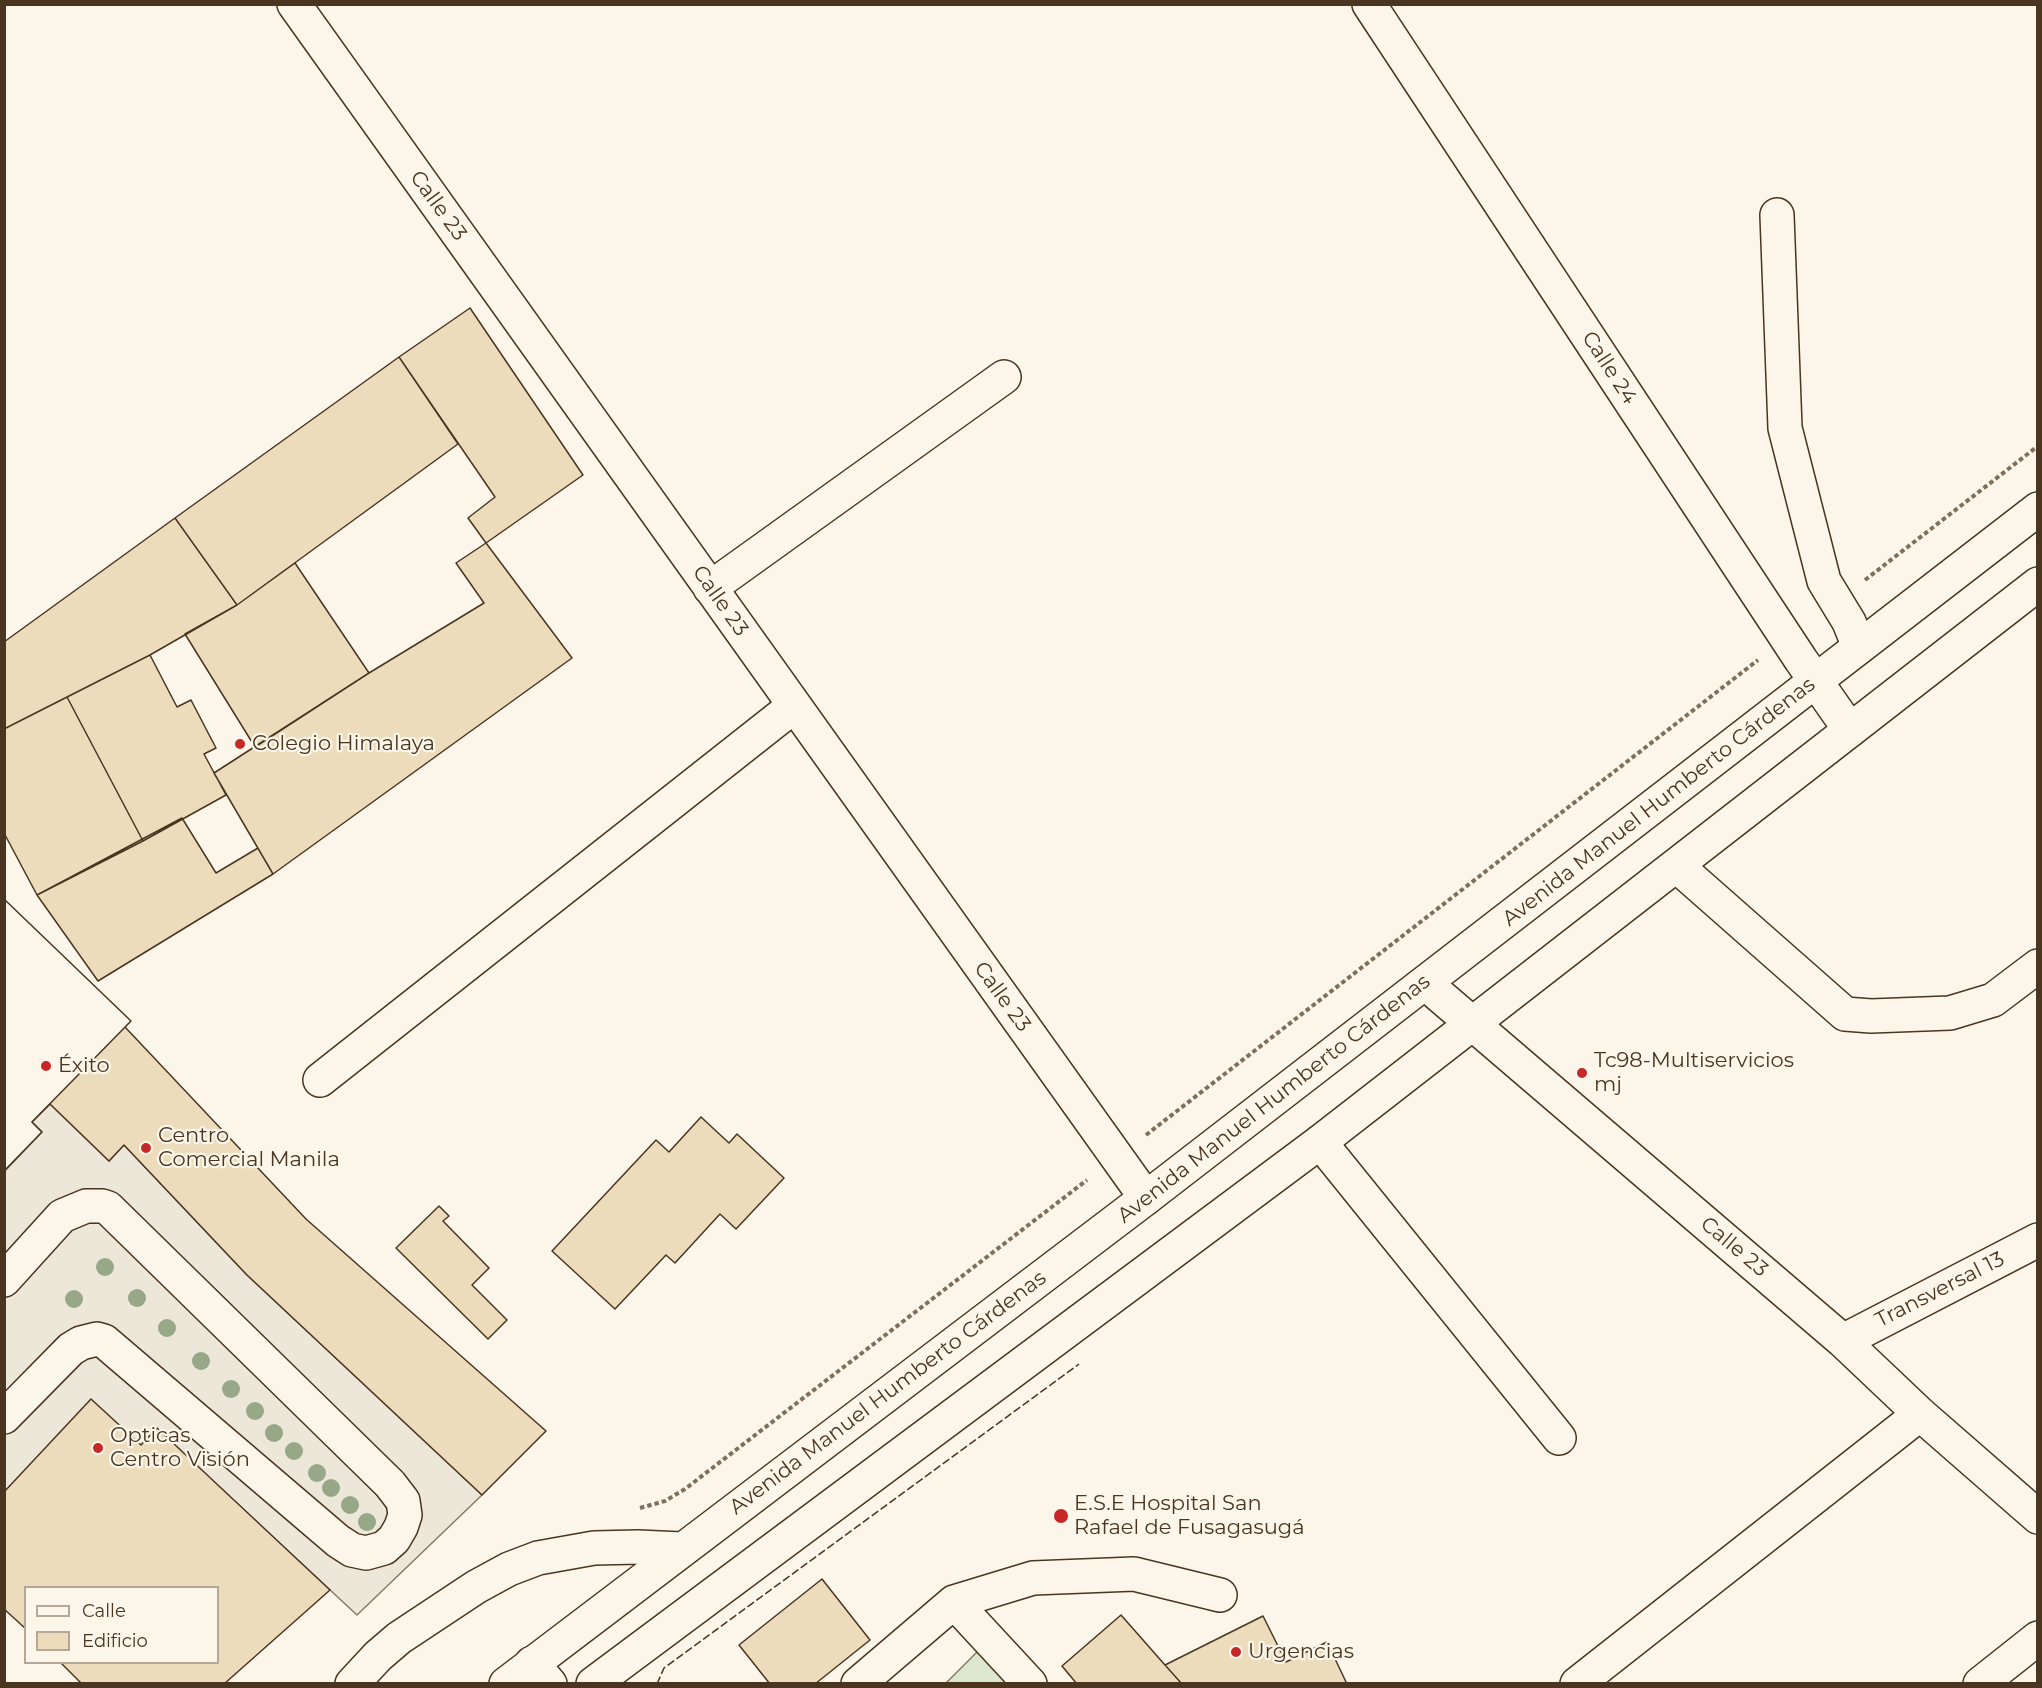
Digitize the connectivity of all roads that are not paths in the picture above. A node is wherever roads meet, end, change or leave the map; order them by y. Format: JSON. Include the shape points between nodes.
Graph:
{"nodes":[{"id":1,"x":294,"y":4,"type":"edge"},
{"id":2,"x":1369,"y":4,"type":"edge"},
{"id":3,"x":1777,"y":215,"type":"dead end"},
{"id":4,"x":1004,"y":377,"type":"dead end"},
{"id":5,"x":2037,"y":508,"type":"edge"},
{"id":6,"x":2037,"y":584,"type":"edge"},
{"id":7,"x":710,"y":588,"type":"junction"},
{"id":8,"x":1859,"y":647,"type":"junction"},
{"id":9,"x":1815,"y":681,"type":"junction"},
{"id":10,"x":794,"y":706,"type":"junction"},
{"id":11,"x":1850,"y":730,"type":"junction"},
{"id":12,"x":1677,"y":866,"type":"junction"},
{"id":13,"x":2037,"y":966,"type":"edge"},
{"id":14,"x":1425,"y":983,"type":"junction"},
{"id":15,"x":1472,"y":1024,"type":"junction"},
{"id":16,"x":320,"y":1080,"type":"dead end"},
{"id":17,"x":1320,"y":1142,"type":"junction"},
{"id":18,"x":1146,"y":1198,"type":"junction"},
{"id":19,"x":2037,"y":1240,"type":"edge"},
{"id":20,"x":4,"y":1280,"type":"edge"},
{"id":21,"x":1843,"y":1341,"type":"junction"},
{"id":22,"x":1920,"y":1414,"type":"junction"},
{"id":23,"x":4,"y":1417,"type":"edge"},
{"id":24,"x":1559,"y":1438,"type":"dead end"},
{"id":25,"x":2037,"y":1517,"type":"edge"},
{"id":26,"x":682,"y":1549,"type":"junction"},
{"id":27,"x":1220,"y":1595,"type":"dead end"},
{"id":28,"x":954,"y":1602,"type":"junction"},
{"id":29,"x":2037,"y":1638,"type":"edge"},
{"id":30,"x":541,"y":1673,"type":"edge"},
{"id":31,"x":1020,"y":1680,"type":"edge"},
{"id":32,"x":352,"y":1683,"type":"edge"},
{"id":33,"x":506,"y":1683,"type":"edge"},
{"id":34,"x":594,"y":1683,"type":"edge"},
{"id":35,"x":858,"y":1683,"type":"edge"},
{"id":36,"x":1577,"y":1683,"type":"edge"},
{"id":37,"x":1980,"y":1683,"type":"edge"}],
"edges":[{"from":1,"to":7,"type":"street","name":"Calle 23"},
{"from":2,"to":9,"type":"street","name":"Calle 24"},
{"from":3,"to":8,"type":"street","via":[[1785,428],[1824,581]]},
{"from":4,"to":7,"type":"street"},
{"from":5,"to":8,"type":"street","name":"Avenida Manuel Humberto Cárdenas"},
{"from":6,"to":11,"type":"street"},
{"from":7,"to":10,"type":"street","name":"Calle 23"},
{"from":8,"to":9,"type":"street","name":"Avenida Manuel Humberto Cárdenas"},
{"from":9,"to":11,"type":"street","name":"Calle 24"},
{"from":9,"to":14,"type":"street","name":"Avenida Manuel Humberto Cárdenas"},
{"from":10,"to":16,"type":"street"},
{"from":10,"to":18,"type":"street","name":"Calle 23"},
{"from":11,"to":12,"type":"street"},
{"from":12,"to":13,"type":"street","via":[[1845,1014],[1950,1012],[1993,1000]]},
{"from":12,"to":15,"type":"street"},
{"from":14,"to":15,"type":"street","name":"Calle 23"},
{"from":14,"to":18,"type":"street","name":"Avenida Manuel Humberto Cárdenas"},
{"from":15,"to":17,"type":"street"},
{"from":15,"to":21,"type":"street","name":"Calle 23"},
{"from":17,"to":24,"type":"street"},
{"from":17,"to":34,"type":"street"},
{"from":18,"to":26,"type":"street","name":"Avenida Manuel Humberto Cárdenas"},
{"from":19,"to":21,"type":"street","name":"Transversal 13"},
{"from":20,"to":23,"type":"street","via":[[62,1216],[86,1206],[108,1208],[390,1484],[403,1501],[405,1515],[394,1539],[384,1548],[366,1553],[352,1550],[97,1339],[71,1349]]},
{"from":21,"to":22,"type":"street","name":"Calle 23"},
{"from":22,"to":25,"type":"street","name":"Calle 23"},
{"from":22,"to":36,"type":"street"},
{"from":26,"to":30,"type":"street","name":"Avenida Manuel Humberto Cárdenas"},
{"from":26,"to":32,"type":"street","via":[[594,1548],[538,1558],[509,1569],[399,1638]]},
{"from":27,"to":28,"type":"street","via":[[1134,1574],[1033,1578]]},
{"from":28,"to":31,"type":"street"},
{"from":28,"to":35,"type":"street"},
{"from":29,"to":37,"type":"street"},
{"from":30,"to":33,"type":"street","name":"Avenida Manuel Humberto Cárdenas"}]}
